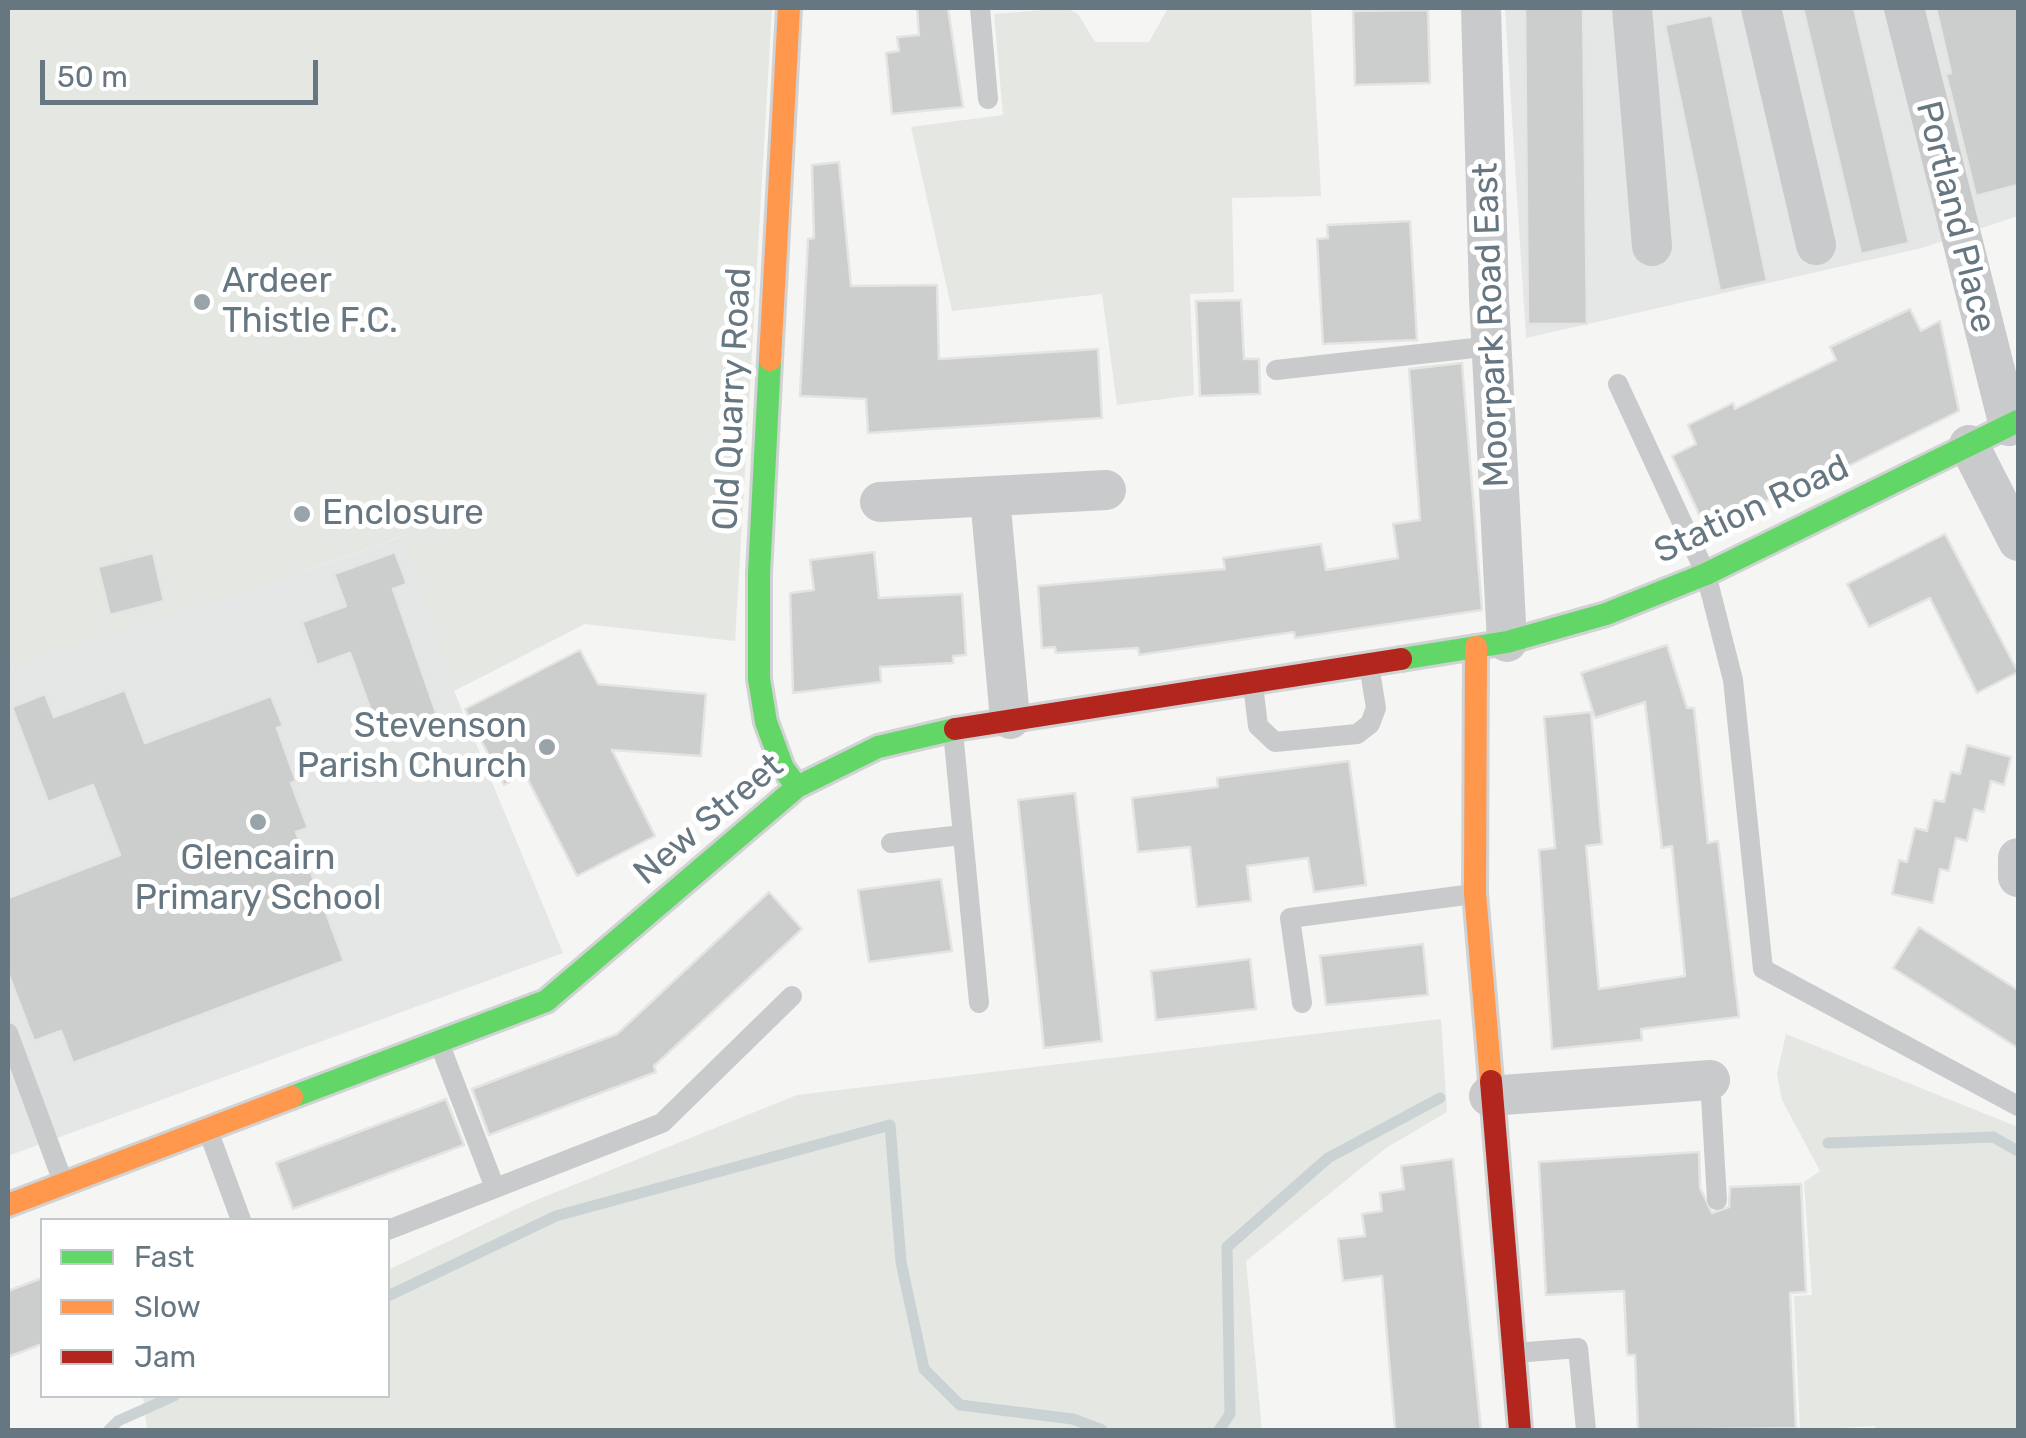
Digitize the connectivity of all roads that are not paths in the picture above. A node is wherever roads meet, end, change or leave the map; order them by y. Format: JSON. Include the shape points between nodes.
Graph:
{"nodes":[{"id":1,"x":789,"y":8,"type":"edge"},
{"id":2,"x":980,"y":8,"type":"edge"},
{"id":3,"x":1482,"y":8,"type":"edge"},
{"id":4,"x":1632,"y":8,"type":"edge"},
{"id":5,"x":1761,"y":8,"type":"edge"},
{"id":6,"x":1904,"y":8,"type":"edge"},
{"id":7,"x":988,"y":99,"type":"dead end"},
{"id":8,"x":1816,"y":245,"type":"dead end"},
{"id":9,"x":1652,"y":246,"type":"dead end"},
{"id":10,"x":1492,"y":346,"type":"junction"},
{"id":11,"x":1276,"y":370,"type":"dead end"},
{"id":12,"x":1618,"y":384,"type":"dead end"},
{"id":13,"x":2014,"y":424,"type":"edge"},
{"id":14,"x":1970,"y":445,"type":"junction"},
{"id":15,"x":1106,"y":490,"type":"dead end"},
{"id":16,"x":990,"y":497,"type":"junction"},
{"id":17,"x":880,"y":502,"type":"dead end"},
{"id":18,"x":2018,"y":540,"type":"edge"},
{"id":19,"x":1706,"y":574,"type":"junction"},
{"id":20,"x":1491,"y":644,"type":"junction"},
{"id":21,"x":1369,"y":664,"type":"junction"},
{"id":22,"x":1252,"y":682,"type":"junction"},
{"id":23,"x":1010,"y":720,"type":"junction"},
{"id":24,"x":952,"y":729,"type":"junction"},
{"id":25,"x":796,"y":787,"type":"junction"},
{"id":26,"x":962,"y":835,"type":"junction"},
{"id":27,"x":891,"y":844,"type":"dead end"},
{"id":28,"x":2018,"y":858,"type":"edge"},
{"id":29,"x":2018,"y":877,"type":"edge"},
{"id":30,"x":1475,"y":894,"type":"junction"},
{"id":31,"x":792,"y":996,"type":"dead end"},
{"id":32,"x":1302,"y":1002,"type":"dead end"},
{"id":33,"x":979,"y":1003,"type":"dead end"},
{"id":34,"x":8,"y":1034,"type":"edge"},
{"id":35,"x":440,"y":1043,"type":"junction"},
{"id":36,"x":1710,"y":1080,"type":"joint"},
{"id":37,"x":1489,"y":1096,"type":"junction"},
{"id":38,"x":2018,"y":1106,"type":"edge"},
{"id":39,"x":208,"y":1131,"type":"junction"},
{"id":40,"x":64,"y":1184,"type":"junction"},
{"id":41,"x":495,"y":1188,"type":"junction"},
{"id":42,"x":1716,"y":1200,"type":"dead end"},
{"id":43,"x":8,"y":1205,"type":"edge"},
{"id":44,"x":240,"y":1218,"type":"edge"},
{"id":45,"x":390,"y":1229,"type":"edge"},
{"id":46,"x":1513,"y":1354,"type":"junction"},
{"id":47,"x":1520,"y":1430,"type":"edge"},
{"id":48,"x":1586,"y":1430,"type":"edge"}],
"edges":[{"from":1,"to":25,"type":"street","name":"Old Quarry Road","via":[[759,679],[766,722]]},
{"from":2,"to":7,"type":"lane"},
{"from":3,"to":10,"type":"street","name":"Moorpark Road East"},
{"from":4,"to":9,"type":"street"},
{"from":5,"to":8,"type":"street"},
{"from":6,"to":13,"type":"street","name":"Portland Place"},
{"from":10,"to":11,"type":"lane"},
{"from":10,"to":20,"type":"street","name":"Moorpark Road East"},
{"from":12,"to":19,"type":"lane"},
{"from":13,"to":14,"type":"street","name":"Station Road"},
{"from":14,"to":18,"type":"street"},
{"from":14,"to":19,"type":"street","name":"Station Road"},
{"from":15,"to":16,"type":"street"},
{"from":16,"to":17,"type":"street"},
{"from":16,"to":23,"type":"street"},
{"from":19,"to":20,"type":"street","name":"Station Road","via":[[1606,614]]},
{"from":19,"to":38,"type":"lane","via":[[1734,680],[1764,969]]},
{"from":20,"to":21,"type":"street","name":"New Street"},
{"from":20,"to":30,"type":"street"},
{"from":21,"to":22,"type":"street","name":"New Street"},
{"from":21,"to":22,"type":"lane","via":[[1376,708],[1357,734],[1274,742],[1258,726]]},
{"from":22,"to":23,"type":"street","name":"New Street"},
{"from":23,"to":24,"type":"street","name":"New Street"},
{"from":24,"to":25,"type":"street","name":"New Street","via":[[878,747]]},
{"from":24,"to":26,"type":"lane"},
{"from":25,"to":35,"type":"street","name":"New Street","via":[[571,984],[526,1010]]},
{"from":26,"to":27,"type":"lane"},
{"from":26,"to":33,"type":"lane"},
{"from":28,"to":29,"type":"street"},
{"from":30,"to":32,"type":"lane","via":[[1290,918]]},
{"from":30,"to":37,"type":"street"},
{"from":31,"to":41,"type":"lane","via":[[662,1123]]},
{"from":34,"to":40,"type":"lane"},
{"from":35,"to":39,"type":"street","name":"New Street"},
{"from":35,"to":41,"type":"lane"},
{"from":36,"to":37,"type":"street"},
{"from":36,"to":42,"type":"lane"},
{"from":37,"to":46,"type":"street"},
{"from":39,"to":40,"type":"street","name":"New Street"},
{"from":39,"to":44,"type":"lane"},
{"from":40,"to":43,"type":"street","name":"New Street"},
{"from":41,"to":45,"type":"lane"},
{"from":46,"to":47,"type":"street"},
{"from":46,"to":48,"type":"lane","via":[[1578,1348]]}]}
